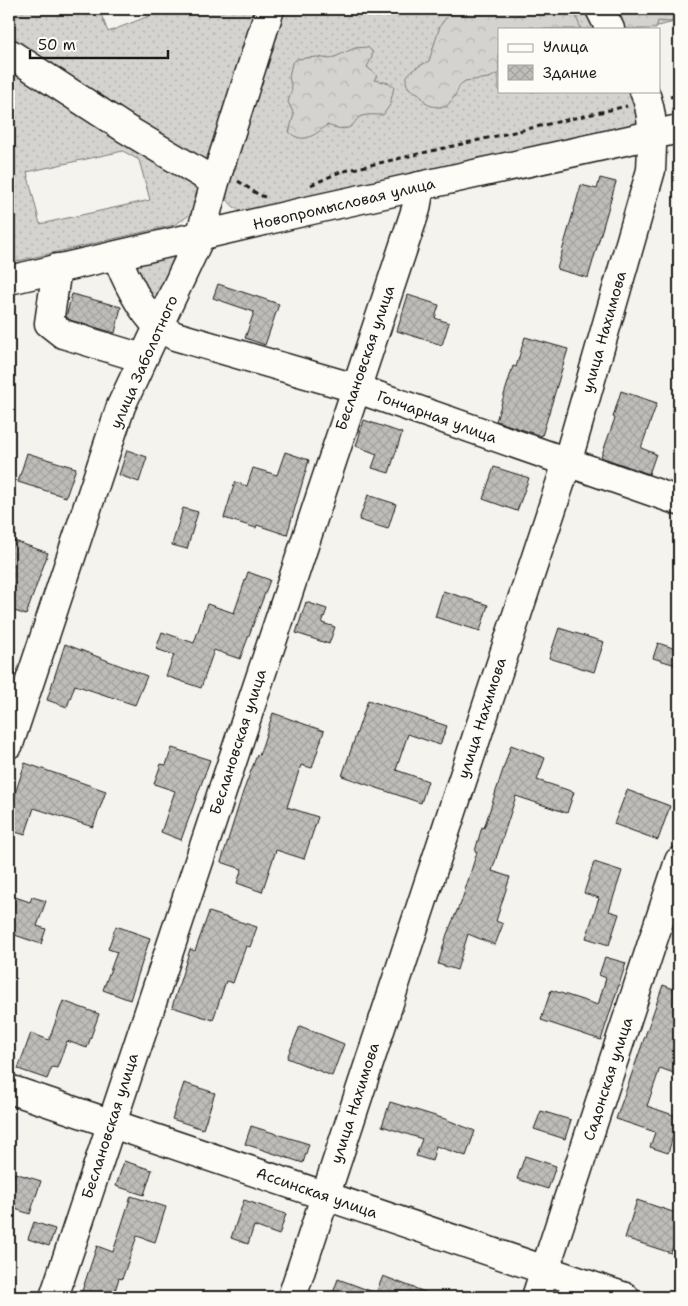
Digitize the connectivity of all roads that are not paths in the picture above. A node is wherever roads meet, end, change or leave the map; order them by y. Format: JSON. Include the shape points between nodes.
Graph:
{"nodes":[{"id":1,"x":270,"y":9,"type":"edge"},
{"id":2,"x":600,"y":9,"type":"edge"},
{"id":3,"x":610,"y":28,"type":"edge"},
{"id":4,"x":9,"y":53,"type":"edge"},
{"id":5,"x":646,"y":96,"type":"edge"},
{"id":6,"x":679,"y":128,"type":"edge"},
{"id":7,"x":653,"y":134,"type":"junction"},
{"id":8,"x":226,"y":181,"type":"junction"},
{"id":9,"x":420,"y":186,"type":"junction"},
{"id":10,"x":200,"y":237,"type":"junction"},
{"id":11,"x":117,"y":256,"type":"junction"},
{"id":12,"x":57,"y":268,"type":"junction"},
{"id":13,"x":9,"y":280,"type":"edge"},
{"id":14,"x":159,"y":326,"type":"junction"},
{"id":15,"x":142,"y":358,"type":"junction"},
{"id":16,"x":355,"y":388,"type":"junction"},
{"id":17,"x":567,"y":463,"type":"junction"},
{"id":18,"x":679,"y":502,"type":"edge"},
{"id":19,"x":9,"y":744,"type":"edge"},
{"id":20,"x":679,"y":861,"type":"edge"},
{"id":21,"x":9,"y":1089,"type":"edge"},
{"id":22,"x":112,"y":1123,"type":"junction"},
{"id":23,"x":325,"y":1196,"type":"junction"},
{"id":24,"x":545,"y":1270,"type":"junction"},
{"id":25,"x":54,"y":1297,"type":"edge"},
{"id":26,"x":292,"y":1297,"type":"edge"},
{"id":27,"x":536,"y":1297,"type":"edge"},
{"id":28,"x":625,"y":1297,"type":"edge"}],
"edges":[{"from":1,"to":8,"type":"street","name":"улица Заболотного"},
{"from":2,"to":3,"type":"street"},
{"from":4,"to":8,"type":"street","via":[[126,129]]},
{"from":5,"to":7,"type":"street","name":"улица Нахимова"},
{"from":6,"to":7,"type":"street","name":"Новопромысловая улица"},
{"from":7,"to":9,"type":"street","name":"Новопромысловая улица"},
{"from":7,"to":17,"type":"street","name":"улица Нахимова","via":[[651,170]]},
{"from":8,"to":10,"type":"street","name":"улица Заболотного"},
{"from":9,"to":10,"type":"street","name":"Новопромысловая улица"},
{"from":9,"to":16,"type":"street","name":"Беслановская улица","via":[[416,209]]},
{"from":10,"to":11,"type":"street","name":"Новопромысловая улица"},
{"from":10,"to":14,"type":"street","name":"улица Заболотного"},
{"from":11,"to":12,"type":"street","name":"Новопромысловая улица"},
{"from":11,"to":14,"type":"street","name":"Гончарная улица","via":[[137,298]]},
{"from":12,"to":13,"type":"street","name":"Новопромысловая улица"},
{"from":12,"to":15,"type":"street","via":[[49,322],[63,334]]},
{"from":14,"to":15,"type":"street","name":"улица Заболотного"},
{"from":14,"to":16,"type":"street","name":"Гончарная улица","via":[[175,336]]},
{"from":15,"to":19,"type":"street","name":"улица Заболотного","via":[[121,406]]},
{"from":16,"to":17,"type":"street","name":"Гончарная улица"},
{"from":16,"to":22,"type":"street","name":"Беслановская улица"},
{"from":17,"to":18,"type":"street","name":"Гончарная улица"},
{"from":17,"to":23,"type":"street","name":"улица Нахимова"},
{"from":20,"to":24,"type":"street","name":"Садонская улица"},
{"from":21,"to":22,"type":"street","name":"Ассинская улица"},
{"from":22,"to":23,"type":"street","name":"Ассинская улица"},
{"from":22,"to":25,"type":"street","name":"Беслановская улица"},
{"from":23,"to":24,"type":"street","name":"Ассинская улица"},
{"from":23,"to":26,"type":"street","name":"улица Нахимова"},
{"from":24,"to":27,"type":"street","name":"Садонская улица"},
{"from":24,"to":28,"type":"street","name":"Ассинская улица"}]}
